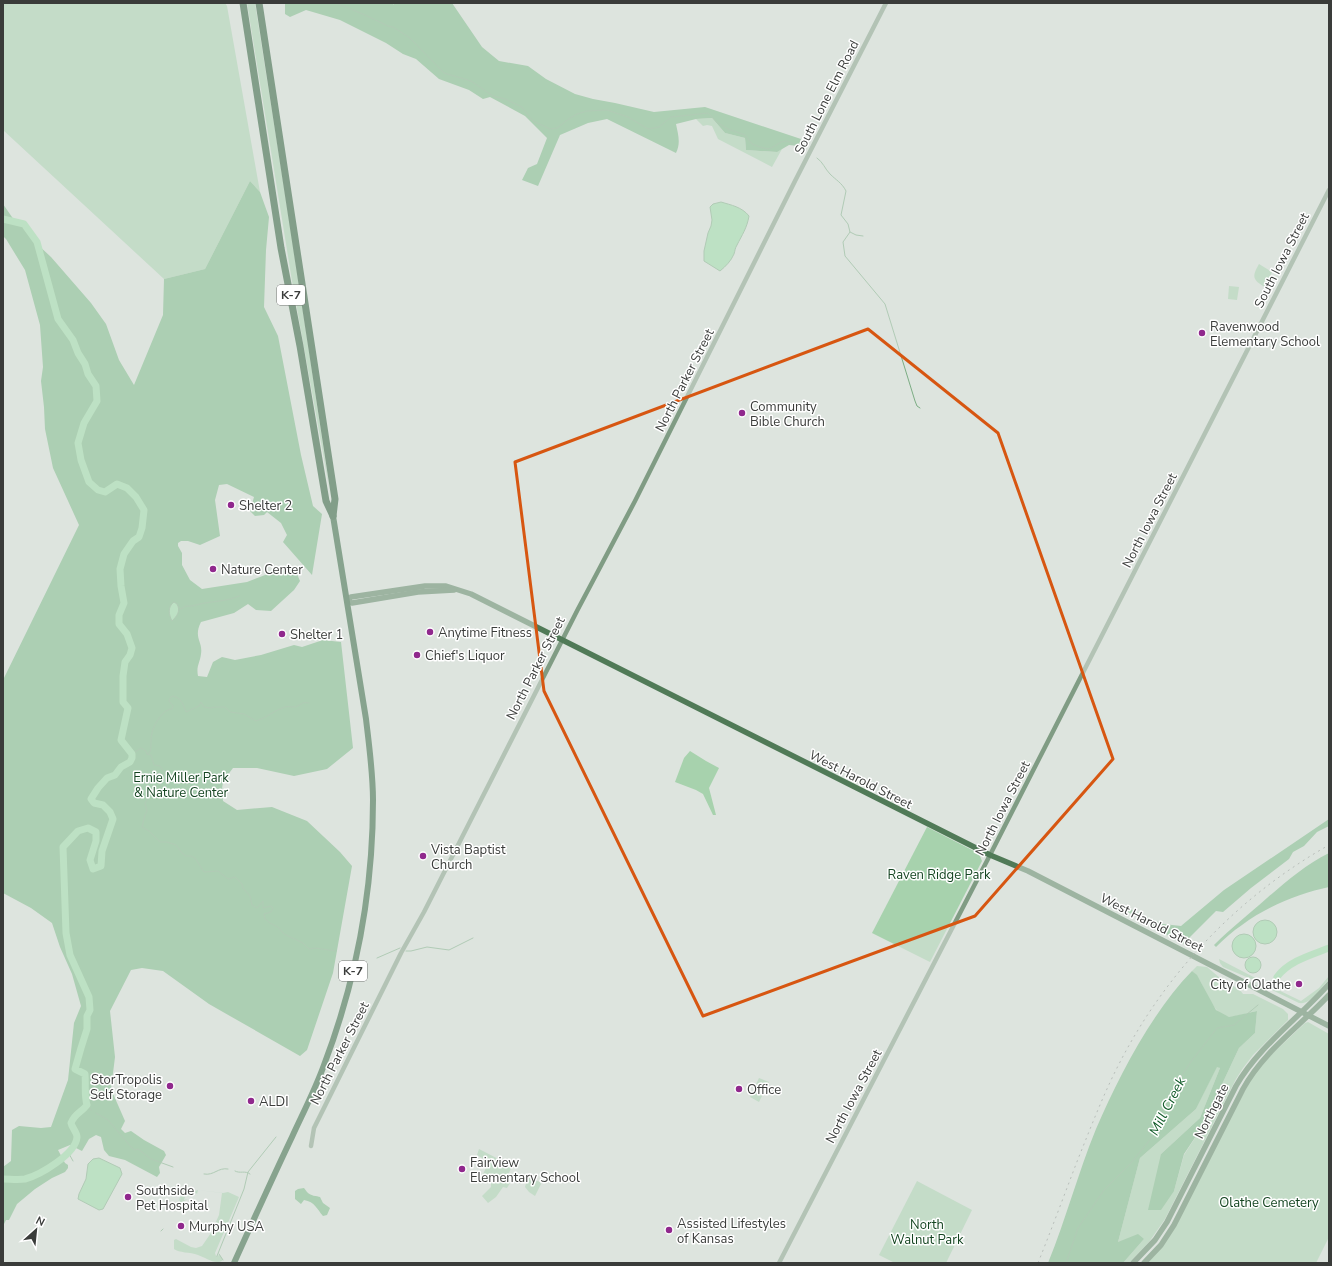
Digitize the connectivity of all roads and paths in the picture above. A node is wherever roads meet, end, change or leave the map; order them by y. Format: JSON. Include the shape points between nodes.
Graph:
{"nodes":[{"id":1,"x":243,"y":3,"type":"edge"},
{"id":2,"x":259,"y":3,"type":"edge"},
{"id":3,"x":886,"y":3,"type":"edge"},
{"id":4,"x":1329,"y":190,"type":"edge"},
{"id":5,"x":785,"y":201,"type":"joint"},
{"id":6,"x":1198,"y":448,"type":"joint"},
{"id":7,"x":333,"y":516,"type":"junction"},
{"id":8,"x":347,"y":601,"type":"junction"},
{"id":9,"x":562,"y":640,"type":"junction"},
{"id":10,"x":990,"y":856,"type":"junction"},
{"id":11,"x":1329,"y":984,"type":"edge"},
{"id":12,"x":1329,"y":995,"type":"edge"},
{"id":13,"x":1302,"y":1012,"type":"junction"},
{"id":14,"x":1310,"y":1016,"type":"junction"},
{"id":15,"x":1329,"y":1026,"type":"edge"},
{"id":16,"x":311,"y":1146,"type":"dead end"},
{"id":17,"x":234,"y":1263,"type":"edge"},
{"id":18,"x":779,"y":1263,"type":"edge"},
{"id":19,"x":1134,"y":1263,"type":"edge"},
{"id":20,"x":1144,"y":1263,"type":"edge"}],
"edges":[{"from":1,"to":7,"type":"highway","number":"K-7","via":[[281,248],[326,501]]},
{"from":2,"to":7,"type":"highway","number":"K-7","via":[[335,499]]},
{"from":3,"to":5,"type":"street","name":"South Lone Elm Road"},
{"from":4,"to":6,"type":"street","name":"South Iowa Street"},
{"from":5,"to":9,"type":"street","name":"North Parker Street","via":[[632,507]]},
{"from":6,"to":10,"type":"street","name":"North Iowa Street"},
{"from":7,"to":8,"type":"highway","number":"K-7"},
{"from":8,"to":9,"type":"main road","name":"West Harold Street","via":[[351,597],[426,586],[446,586],[476,597]]},
{"from":8,"to":17,"type":"highway","number":"K-7","via":[[366,718],[373,800],[367,902],[355,964],[336,1031],[314,1089]]},
{"from":9,"to":10,"type":"main road","name":"West Harold Street"},
{"from":9,"to":16,"type":"street","name":"North Parker Street","via":[[314,1128]]},
{"from":10,"to":13,"type":"main road","name":"West Harold Street","via":[[1028,871]]},
{"from":10,"to":18,"type":"street","name":"North Iowa Street"},
{"from":11,"to":13,"type":"main road","name":"Northgate"},
{"from":12,"to":14,"type":"main road","name":"Northgate"},
{"from":13,"to":14,"type":"main road","name":"West Harold Street"},
{"from":13,"to":19,"type":"main road","name":"Northgate","via":[[1262,1051],[1242,1076],[1169,1218]]},
{"from":14,"to":15,"type":"main road","name":"West Harold Street"},
{"from":14,"to":20,"type":"main road","name":"Northgate","via":[[1253,1072],[1174,1225]]}]}
